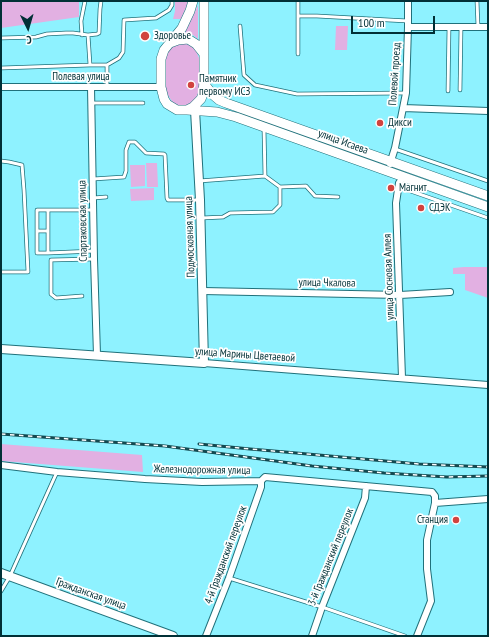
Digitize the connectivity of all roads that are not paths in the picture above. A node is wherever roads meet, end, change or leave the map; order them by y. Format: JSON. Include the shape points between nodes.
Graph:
{"nodes":[{"id":1,"x":85,"y":1,"type":"edge"},
{"id":2,"x":102,"y":1,"type":"edge"},
{"id":3,"x":172,"y":1,"type":"edge"},
{"id":4,"x":193,"y":1,"type":"edge"},
{"id":5,"x":204,"y":1,"type":"edge"},
{"id":6,"x":298,"y":1,"type":"edge"},
{"id":7,"x":408,"y":1,"type":"edge"},
{"id":8,"x":477,"y":1,"type":"edge"},
{"id":9,"x":298,"y":16,"type":"junction"},
{"id":10,"x":408,"y":24,"type":"junction"},
{"id":11,"x":240,"y":26,"type":"dead end"},
{"id":12,"x":449,"y":27,"type":"junction"},
{"id":13,"x":461,"y":27,"type":"junction"},
{"id":14,"x":478,"y":27,"type":"junction"},
{"id":15,"x":488,"y":27,"type":"edge"},
{"id":16,"x":82,"y":34,"type":"junction"},
{"id":17,"x":88,"y":35,"type":"junction"},
{"id":18,"x":1,"y":38,"type":"edge"},
{"id":19,"x":170,"y":43,"type":"junction"},
{"id":20,"x":204,"y":54,"type":"junction"},
{"id":21,"x":298,"y":54,"type":"dead end"},
{"id":22,"x":90,"y":65,"type":"junction"},
{"id":23,"x":107,"y":65,"type":"junction"},
{"id":24,"x":1,"y":68,"type":"edge"},
{"id":25,"x":204,"y":80,"type":"junction"},
{"id":26,"x":1,"y":87,"type":"edge"},
{"id":27,"x":91,"y":87,"type":"junction"},
{"id":28,"x":107,"y":87,"type":"junction"},
{"id":29,"x":161,"y":87,"type":"junction"},
{"id":30,"x":460,"y":90,"type":"dead end"},
{"id":31,"x":448,"y":91,"type":"dead end"},
{"id":32,"x":406,"y":93,"type":"junction"},
{"id":33,"x":143,"y":103,"type":"dead end"},
{"id":34,"x":91,"y":104,"type":"junction"},
{"id":35,"x":403,"y":108,"type":"junction"},
{"id":36,"x":191,"y":110,"type":"junction"},
{"id":37,"x":488,"y":111,"type":"edge"},
{"id":38,"x":264,"y":126,"type":"junction"},
{"id":39,"x":395,"y":148,"type":"junction"},
{"id":40,"x":1,"y":161,"type":"edge"},
{"id":41,"x":390,"y":167,"type":"junction"},
{"id":42,"x":265,"y":176,"type":"junction"},
{"id":43,"x":404,"y":176,"type":"junction"},
{"id":44,"x":93,"y":179,"type":"junction"},
{"id":45,"x":199,"y":180,"type":"junction"},
{"id":46,"x":488,"y":181,"type":"edge"},
{"id":47,"x":398,"y":186,"type":"junction"},
{"id":48,"x":280,"y":187,"type":"junction"},
{"id":49,"x":488,"y":196,"type":"edge"},
{"id":50,"x":106,"y":197,"type":"dead end"},
{"id":51,"x":338,"y":197,"type":"dead end"},
{"id":52,"x":93,"y":198,"type":"junction"},
{"id":53,"x":200,"y":200,"type":"junction"},
{"id":54,"x":488,"y":206,"type":"edge"},
{"id":55,"x":48,"y":210,"type":"junction"},
{"id":56,"x":93,"y":210,"type":"junction"},
{"id":57,"x":201,"y":218,"type":"junction"},
{"id":58,"x":488,"y":218,"type":"edge"},
{"id":59,"x":37,"y":230,"type":"junction"},
{"id":60,"x":48,"y":231,"type":"junction"},
{"id":61,"x":94,"y":251,"type":"junction"},
{"id":62,"x":48,"y":253,"type":"junction"},
{"id":63,"x":94,"y":259,"type":"junction"},
{"id":64,"x":1,"y":272,"type":"edge"},
{"id":65,"x":202,"y":291,"type":"junction"},
{"id":66,"x":450,"y":292,"type":"dead end"},
{"id":67,"x":400,"y":295,"type":"junction"},
{"id":68,"x":82,"y":296,"type":"dead end"},
{"id":69,"x":1,"y":350,"type":"edge"},
{"id":70,"x":97,"y":355,"type":"junction"},
{"id":71,"x":204,"y":363,"type":"junction"},
{"id":72,"x":402,"y":378,"type":"junction"},
{"id":73,"x":488,"y":385,"type":"edge"},
{"id":74,"x":1,"y":465,"type":"edge"},
{"id":75,"x":57,"y":472,"type":"junction"},
{"id":76,"x":261,"y":481,"type":"junction"},
{"id":77,"x":366,"y":486,"type":"junction"},
{"id":78,"x":488,"y":499,"type":"edge"},
{"id":79,"x":435,"y":502,"type":"junction"},
{"id":80,"x":1,"y":573,"type":"edge"},
{"id":81,"x":10,"y":576,"type":"junction"},
{"id":82,"x":229,"y":578,"type":"junction"},
{"id":83,"x":1,"y":592,"type":"edge"},
{"id":84,"x":322,"y":607,"type":"junction"},
{"id":85,"x":173,"y":636,"type":"edge"},
{"id":86,"x":206,"y":636,"type":"edge"},
{"id":87,"x":312,"y":636,"type":"edge"},
{"id":88,"x":405,"y":636,"type":"edge"},
{"id":89,"x":417,"y":636,"type":"edge"}],
"edges":[{"from":1,"to":16,"type":"lane","via":[[81,21]]},
{"from":2,"to":17,"type":"lane","via":[[99,33]]},
{"from":3,"to":23,"type":"lane","via":[[169,10],[156,18],[124,20],[123,52],[119,58]]},
{"from":4,"to":19,"type":"main road","via":[[184,24]]},
{"from":5,"to":20,"type":"main road"},
{"from":6,"to":9,"type":"lane"},
{"from":7,"to":10,"type":"street","name":"Полевой проезд"},
{"from":8,"to":14,"type":"lane"},
{"from":9,"to":10,"type":"lane","via":[[389,20]]},
{"from":9,"to":21,"type":"lane"},
{"from":10,"to":12,"type":"street"},
{"from":10,"to":32,"type":"street","name":"Полевой проезд"},
{"from":11,"to":32,"type":"lane","via":[[244,75],[255,85],[297,94]]},
{"from":12,"to":13,"type":"street"},
{"from":12,"to":31,"type":"lane"},
{"from":13,"to":14,"type":"street"},
{"from":13,"to":30,"type":"lane"},
{"from":14,"to":15,"type":"street"},
{"from":16,"to":17,"type":"lane"},
{"from":16,"to":18,"type":"lane"},
{"from":17,"to":22,"type":"lane"},
{"from":19,"to":20,"type":"main road","via":[[188,39]]},
{"from":19,"to":29,"type":"main road","via":[[162,54]]},
{"from":20,"to":25,"type":"main road"},
{"from":22,"to":23,"type":"lane"},
{"from":22,"to":24,"type":"lane"},
{"from":23,"to":28,"type":"lane"},
{"from":25,"to":36,"type":"main road","via":[[201,99]]},
{"from":25,"to":41,"type":"main road","name":"улица Исаева","via":[[219,100]]},
{"from":26,"to":27,"type":"street","name":"Полевая улица"},
{"from":27,"to":28,"type":"street","name":"Полевая улица"},
{"from":27,"to":34,"type":"street","name":"Спартаковская улица"},
{"from":28,"to":29,"type":"street","name":"Полевая улица"},
{"from":29,"to":36,"type":"main road","via":[[167,104],[177,110]]},
{"from":32,"to":35,"type":"street","name":"Полевой проезд"},
{"from":33,"to":34,"type":"lane"},
{"from":34,"to":44,"type":"street","name":"Спартаковская улица"},
{"from":35,"to":37,"type":"street"},
{"from":35,"to":39,"type":"street","name":"Полевой проезд"},
{"from":36,"to":38,"type":"main road","name":"улица Исаева","via":[[217,112]]},
{"from":36,"to":45,"type":"street","name":"Подмосковная улица"},
{"from":38,"to":41,"type":"main road","name":"улица Исаева"},
{"from":38,"to":42,"type":"lane"},
{"from":39,"to":41,"type":"street","name":"Полевой проезд"},
{"from":39,"to":46,"type":"lane"},
{"from":40,"to":64,"type":"lane","via":[[22,166],[28,272]]},
{"from":41,"to":43,"type":"main road","name":"улица Исаева"},
{"from":41,"to":49,"type":"main road","name":"улица Исаева"},
{"from":42,"to":45,"type":"lane"},
{"from":42,"to":48,"type":"lane"},
{"from":43,"to":47,"type":"street","name":"улица Сосновая Аллея"},
{"from":43,"to":54,"type":"main road","name":"улица Исаева"},
{"from":44,"to":52,"type":"street","name":"Спартаковская улица"},
{"from":44,"to":53,"type":"lane","via":[[124,177],[126,150],[129,142],[135,142],[146,153],[165,155],[168,200]]},
{"from":45,"to":53,"type":"street","name":"Подмосковная улица"},
{"from":47,"to":58,"type":"lane"},
{"from":47,"to":67,"type":"street","name":"улица Сосновая Аллея","via":[[396,218]]},
{"from":48,"to":51,"type":"lane","via":[[306,186],[315,196]]},
{"from":48,"to":57,"type":"lane","via":[[280,205],[272,212],[230,213],[223,217]]},
{"from":50,"to":52,"type":"lane"},
{"from":52,"to":56,"type":"street","name":"Спартаковская улица"},
{"from":53,"to":57,"type":"street","name":"Подмосковная улица"},
{"from":55,"to":56,"type":"lane"},
{"from":55,"to":59,"type":"lane","via":[[37,210]]},
{"from":55,"to":60,"type":"lane"},
{"from":56,"to":61,"type":"street","name":"Спартаковская улица"},
{"from":57,"to":65,"type":"street","name":"Подмосковная улица"},
{"from":59,"to":60,"type":"lane"},
{"from":59,"to":62,"type":"lane","via":[[38,253]]},
{"from":60,"to":62,"type":"lane"},
{"from":61,"to":62,"type":"lane"},
{"from":61,"to":63,"type":"street","name":"Спартаковская улица"},
{"from":63,"to":68,"type":"lane","via":[[51,260],[51,294],[56,298]]},
{"from":63,"to":70,"type":"street","name":"Спартаковская улица"},
{"from":65,"to":67,"type":"street","name":"улица Чкалова"},
{"from":65,"to":71,"type":"street","name":"Подмосковная улица"},
{"from":66,"to":67,"type":"street","name":"улица Чкалова"},
{"from":67,"to":72,"type":"street","name":"улица Сосновая Аллея"},
{"from":69,"to":70,"type":"street","name":"улица Марины Цветаевой"},
{"from":70,"to":71,"type":"street","name":"улица Марины Цветаевой"},
{"from":71,"to":72,"type":"street","name":"улица Марины Цветаевой"},
{"from":72,"to":73,"type":"street","name":"улица Марины Цветаевой"},
{"from":74,"to":75,"type":"street","name":"Железнодорожная улица"},
{"from":75,"to":76,"type":"street","name":"Железнодорожная улица","via":[[195,482]]},
{"from":75,"to":81,"type":"lane"},
{"from":76,"to":77,"type":"street","name":"Железнодорожная улица","via":[[265,477]]},
{"from":76,"to":82,"type":"street","name":"4-й Гражданский переулок"},
{"from":77,"to":79,"type":"street","name":"Железнодорожная улица","via":[[432,492]]},
{"from":77,"to":84,"type":"street","name":"3-й Гражданский переулок","via":[[365,498]]},
{"from":78,"to":79,"type":"street"},
{"from":79,"to":89,"type":"street","via":[[427,540],[431,601]]},
{"from":80,"to":81,"type":"street","name":"Гражданская улица"},
{"from":81,"to":83,"type":"lane"},
{"from":81,"to":85,"type":"street","name":"Гражданская улица"},
{"from":82,"to":84,"type":"lane"},
{"from":82,"to":86,"type":"street","name":"4-й Гражданский переулок"},
{"from":84,"to":87,"type":"street","name":"3-й Гражданский переулок"},
{"from":84,"to":88,"type":"lane"}]}
